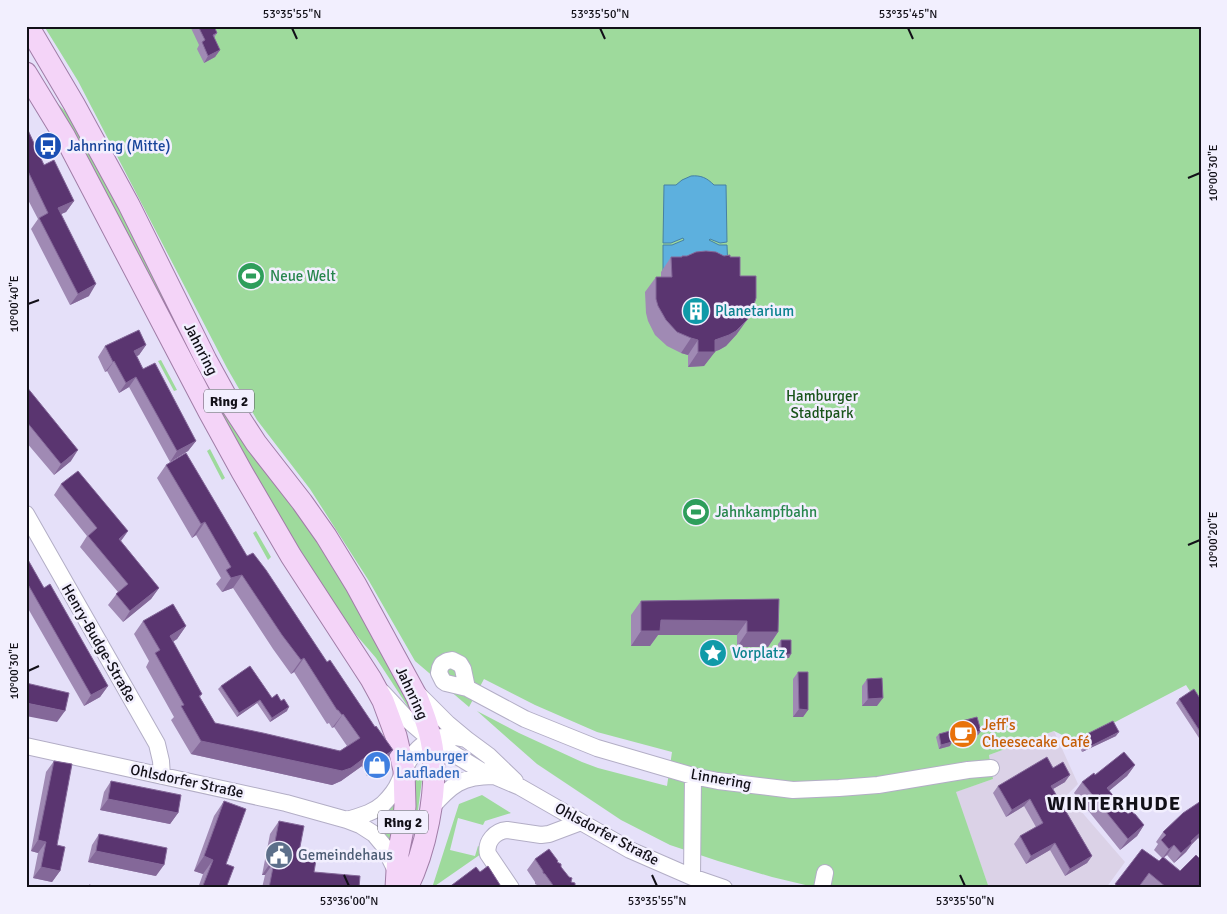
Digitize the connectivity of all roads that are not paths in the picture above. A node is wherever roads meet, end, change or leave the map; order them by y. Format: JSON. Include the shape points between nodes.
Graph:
{"nodes":[{"id":1,"x":28,"y":26,"type":"edge"},
{"id":2,"x":26,"y":73,"type":"edge"},
{"id":3,"x":26,"y":514,"type":"edge"},
{"id":4,"x":371,"y":679,"type":"junction"},
{"id":5,"x":410,"y":682,"type":"junction"},
{"id":6,"x":467,"y":688,"type":"dead end"},
{"id":7,"x":466,"y":739,"type":"junction"},
{"id":8,"x":431,"y":740,"type":"junction"},
{"id":9,"x":26,"y":746,"type":"edge"},
{"id":10,"x":991,"y":768,"type":"dead end"},
{"id":11,"x":404,"y":770,"type":"junction"},
{"id":12,"x":162,"y":776,"type":"junction"},
{"id":13,"x":493,"y":776,"type":"junction"},
{"id":14,"x":693,"y":776,"type":"junction"},
{"id":15,"x":520,"y":787,"type":"junction"},
{"id":16,"x":431,"y":808,"type":"junction"},
{"id":17,"x":347,"y":820,"type":"junction"},
{"id":18,"x":581,"y":822,"type":"junction"},
{"id":19,"x":692,"y":877,"type":"junction"},
{"id":20,"x":400,"y":883,"type":"edge"},
{"id":21,"x":511,"y":888,"type":"edge"},
{"id":22,"x":724,"y":888,"type":"edge"}],
"edges":[{"from":1,"to":5,"type":"main road","name":"Jahnring","number":"Ring 2","via":[[129,205],[228,400],[326,536]]},
{"from":2,"to":4,"type":"main road","name":"Jahnring","number":"Ring 2","via":[[65,136],[242,472]]},
{"from":3,"to":12,"type":"street","name":"Henry-Budge-Straße","via":[[157,744]]},
{"from":4,"to":8,"type":"street","name":"Ohlsdorfer Straße"},
{"from":4,"to":11,"type":"main road","number":"Ring 2","via":[[392,724]]},
{"from":5,"to":7,"type":"street","name":"Ohlsdorfer Straße","via":[[424,702]]},
{"from":5,"to":8,"type":"main road","name":"Jahnring","number":"Ring 2","via":[[424,713]]},
{"from":6,"to":14,"type":"street","name":"Linnering","via":[[525,719],[597,748]]},
{"from":7,"to":8,"type":"street","via":[[446,736]]},
{"from":7,"to":15,"type":"street","name":"Ohlsdorfer Straße","via":[[489,756]]},
{"from":8,"to":11,"type":"street","via":[[417,750]]},
{"from":8,"to":13,"type":"street","name":"Ohlsdorfer Straße"},
{"from":8,"to":16,"type":"main road","number":"Ring 2"},
{"from":9,"to":12,"type":"street","name":"Ohlsdorfer Straße"},
{"from":10,"to":14,"type":"street","name":"Linnering","via":[[878,785],[794,790]]},
{"from":11,"to":17,"type":"street","via":[[384,803],[372,812]]},
{"from":11,"to":20,"type":"main road","number":"Ring 2","via":[[405,806],[398,854]]},
{"from":12,"to":17,"type":"street","name":"Ohlsdorfer Straße"},
{"from":13,"to":15,"type":"street","name":"Ohlsdorfer Straße"},
{"from":13,"to":16,"type":"street","via":[[460,781]]},
{"from":14,"to":19,"type":"street"},
{"from":15,"to":18,"type":"street","name":"Ohlsdorfer Straße"},
{"from":16,"to":20,"type":"main road","number":"Ring 2","via":[[417,865]]},
{"from":17,"to":20,"type":"street","name":"Ohlsdorfer Straße","via":[[374,834],[384,846]]},
{"from":18,"to":19,"type":"street","name":"Ohlsdorfer Straße","via":[[630,850]]},
{"from":18,"to":21,"type":"street","via":[[549,834],[503,830],[493,836],[488,844],[488,854]]},
{"from":19,"to":22,"type":"street","name":"Ohlsdorfer Straße"}]}
